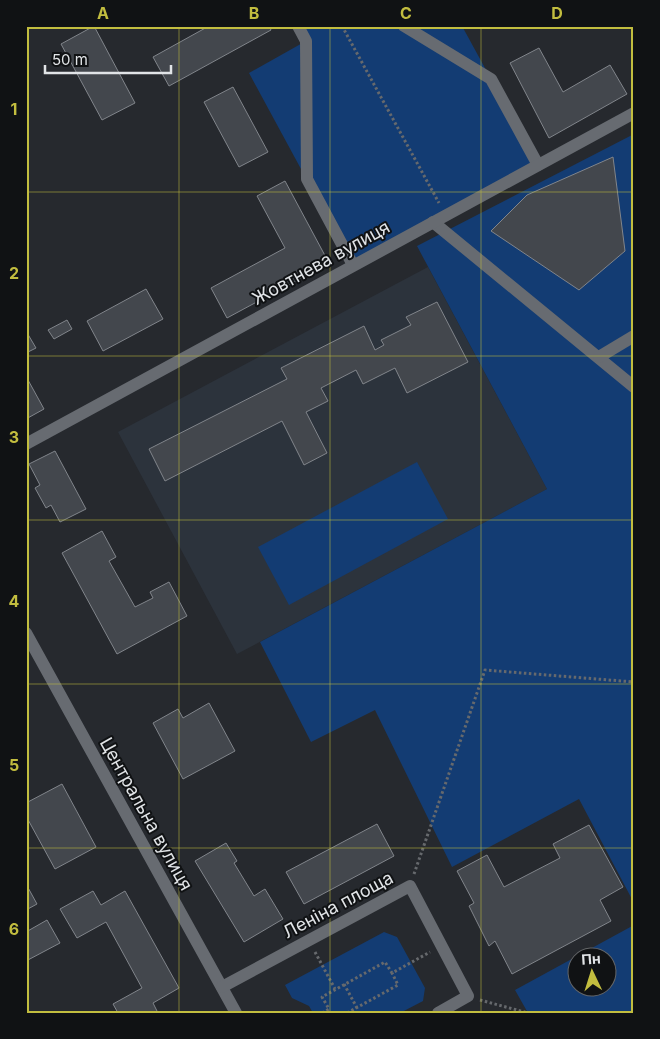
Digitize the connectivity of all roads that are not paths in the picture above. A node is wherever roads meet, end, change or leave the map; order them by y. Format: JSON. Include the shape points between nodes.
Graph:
{"nodes":[{"id":1,"x":298,"y":26,"type":"edge"},
{"id":2,"x":404,"y":26,"type":"edge"},
{"id":3,"x":634,"y":113,"type":"edge"},
{"id":4,"x":538,"y":165,"type":"junction"},
{"id":5,"x":433,"y":222,"type":"junction"},
{"id":6,"x":353,"y":265,"type":"junction"},
{"id":7,"x":634,"y":336,"type":"edge"},
{"id":8,"x":598,"y":357,"type":"junction"},
{"id":9,"x":634,"y":387,"type":"edge"},
{"id":10,"x":26,"y":444,"type":"edge"},
{"id":11,"x":26,"y":633,"type":"edge"},
{"id":12,"x":222,"y":987,"type":"junction"},
{"id":13,"x":236,"y":1013,"type":"edge"},
{"id":14,"x":438,"y":1013,"type":"edge"}],
"edges":[{"from":1,"to":6,"type":"street","via":[[306,41],[307,179]]},
{"from":2,"to":4,"type":"street","via":[[491,80]]},
{"from":3,"to":4,"type":"street","name":"Жовтнева вулиця"},
{"from":4,"to":5,"type":"street","name":"Жовтнева вулиця"},
{"from":5,"to":6,"type":"street","name":"Жовтнева вулиця"},
{"from":5,"to":8,"type":"street"},
{"from":6,"to":10,"type":"street","name":"Жовтнева вулиця"},
{"from":7,"to":8,"type":"street"},
{"from":8,"to":9,"type":"street"},
{"from":11,"to":12,"type":"street","name":"Центральна вулиця"},
{"from":12,"to":13,"type":"street","name":"Центральна вулиця"},
{"from":12,"to":14,"type":"street","name":"Леніна площа","via":[[410,886],[468,996]]}]}
